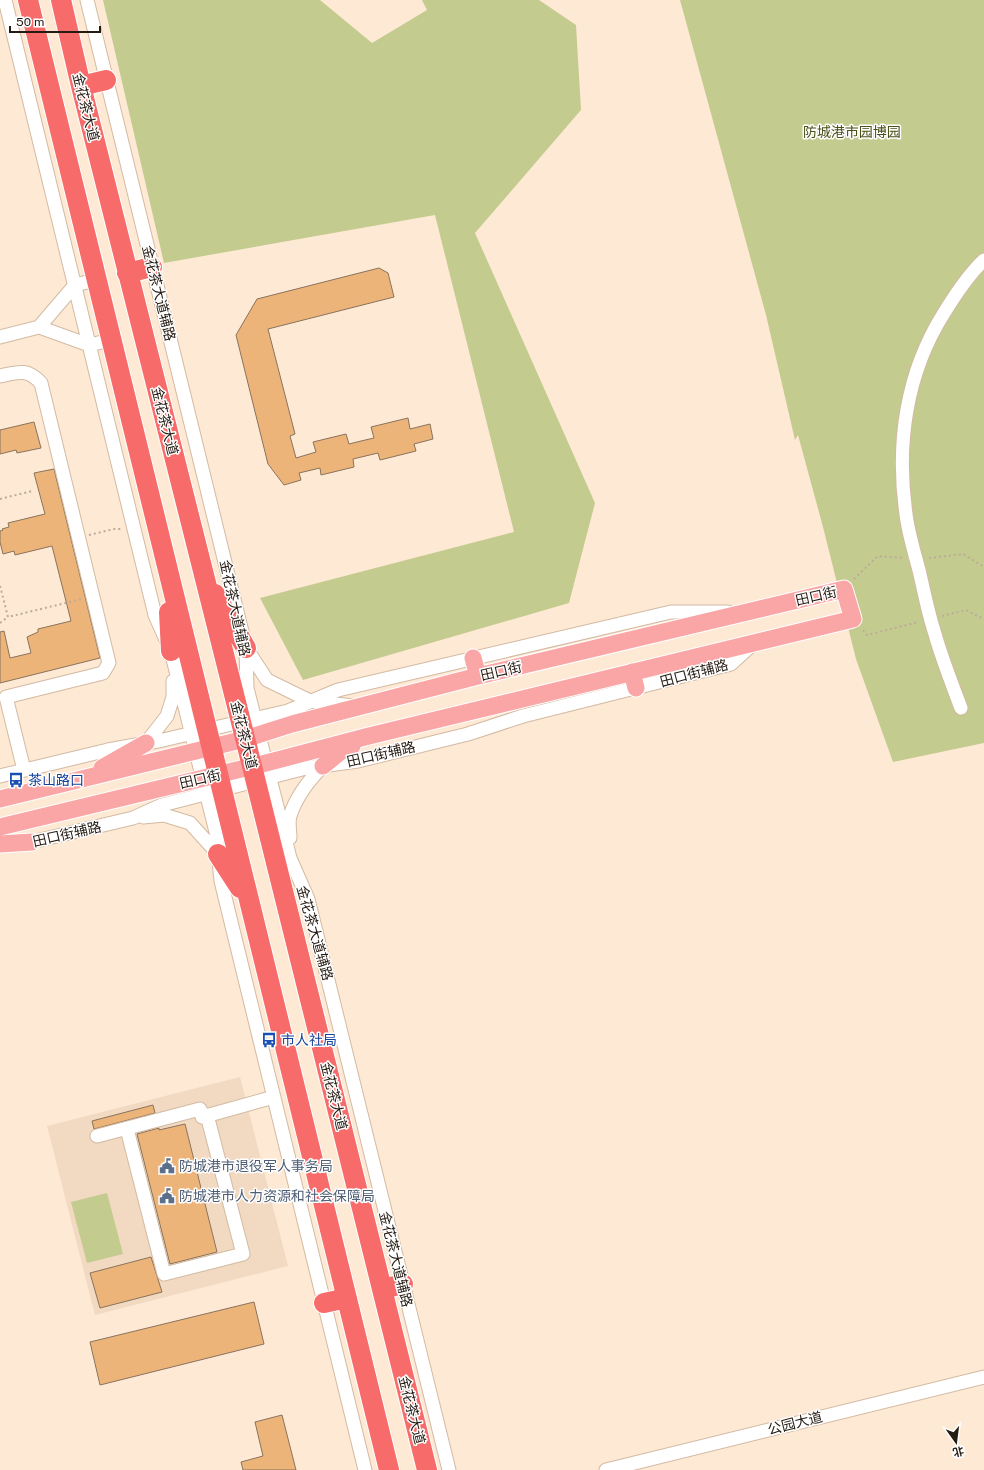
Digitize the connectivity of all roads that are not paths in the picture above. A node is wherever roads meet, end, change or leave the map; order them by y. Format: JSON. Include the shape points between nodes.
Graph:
{"nodes":[{"id":1,"x":5,"y":0,"type":"edge"},
{"id":2,"x":28,"y":0,"type":"edge"},
{"id":3,"x":61,"y":0,"type":"edge"},
{"id":4,"x":87,"y":0,"type":"edge"},
{"id":5,"x":106,"y":80,"type":"junction"},
{"id":6,"x":80,"y":86,"type":"junction"},
{"id":7,"x":984,"y":260,"type":"edge"},
{"id":8,"x":152,"y":267,"type":"junction"},
{"id":9,"x":128,"y":273,"type":"junction"},
{"id":10,"x":96,"y":280,"type":"junction"},
{"id":11,"x":75,"y":286,"type":"junction"},
{"id":12,"x":39,"y":327,"type":"junction"},
{"id":13,"x":0,"y":337,"type":"edge"},
{"id":14,"x":111,"y":340,"type":"junction"},
{"id":15,"x":89,"y":345,"type":"junction"},
{"id":16,"x":0,"y":376,"type":"edge"},
{"id":17,"x":168,"y":570,"type":"junction"},
{"id":18,"x":203,"y":571,"type":"junction"},
{"id":19,"x":749,"y":612,"type":"junction"},
{"id":20,"x":246,"y":648,"type":"junction"},
{"id":21,"x":171,"y":651,"type":"junction"},
{"id":22,"x":473,"y":658,"type":"junction"},
{"id":23,"x":478,"y":676,"type":"junction"},
{"id":24,"x":634,"y":680,"type":"junction"},
{"id":25,"x":310,"y":701,"type":"junction"},
{"id":26,"x":359,"y":707,"type":"junction"},
{"id":27,"x":961,"y":708,"type":"dead end"},
{"id":28,"x":250,"y":728,"type":"junction"},
{"id":29,"x":369,"y":736,"type":"junction"},
{"id":30,"x":201,"y":740,"type":"junction"},
{"id":31,"x":146,"y":743,"type":"junction"},
{"id":32,"x":323,"y":766,"type":"junction"},
{"id":33,"x":24,"y":770,"type":"junction"},
{"id":34,"x":261,"y":772,"type":"junction"},
{"id":35,"x":0,"y":776,"type":"edge"},
{"id":36,"x":83,"y":779,"type":"junction"},
{"id":37,"x":212,"y":784,"type":"junction"},
{"id":38,"x":0,"y":799,"type":"edge"},
{"id":39,"x":133,"y":818,"type":"junction"},
{"id":40,"x":0,"y":827,"type":"edge"},
{"id":41,"x":32,"y":842,"type":"junction"},
{"id":42,"x":0,"y":844,"type":"edge"},
{"id":43,"x":0,"y":848,"type":"edge"},
{"id":44,"x":218,"y":854,"type":"junction"},
{"id":45,"x":290,"y":858,"type":"junction"},
{"id":46,"x":249,"y":902,"type":"junction"},
{"id":47,"x":274,"y":1097,"type":"junction"},
{"id":48,"x":207,"y":1115,"type":"junction"},
{"id":49,"x":127,"y":1129,"type":"junction"},
{"id":50,"x":97,"y":1136,"type":"dead end"},
{"id":51,"x":403,"y":1284,"type":"junction"},
{"id":52,"x":382,"y":1289,"type":"junction"},
{"id":53,"x":347,"y":1298,"type":"junction"},
{"id":54,"x":324,"y":1303,"type":"junction"},
{"id":55,"x":984,"y":1377,"type":"edge"},
{"id":56,"x":365,"y":1470,"type":"edge"},
{"id":57,"x":389,"y":1470,"type":"edge"},
{"id":58,"x":427,"y":1470,"type":"edge"},
{"id":59,"x":448,"y":1470,"type":"edge"},
{"id":60,"x":606,"y":1470,"type":"edge"}],
"edges":[{"from":1,"to":11,"type":"street"},
{"from":2,"to":10,"type":"highway"},
{"from":3,"to":6,"type":"highway","name":"金花茶大道"},
{"from":4,"to":5,"type":"street","name":"金花茶大道辅路"},
{"from":5,"to":6,"type":"highway"},
{"from":5,"to":8,"type":"street","name":"金花茶大道辅路"},
{"from":6,"to":9,"type":"highway","name":"金花茶大道"},
{"from":7,"to":27,"type":"street","via":[[954,296],[923,353],[909,395],[902,443],[901,472],[906,515],[934,634]]},
{"from":8,"to":9,"type":"highway"},
{"from":8,"to":20,"type":"street","name":"金花茶大道辅路"},
{"from":9,"to":18,"type":"highway","name":"金花茶大道"},
{"from":10,"to":11,"type":"street"},
{"from":10,"to":14,"type":"highway"},
{"from":11,"to":12,"type":"street"},
{"from":11,"to":15,"type":"street"},
{"from":12,"to":13,"type":"street"},
{"from":12,"to":15,"type":"street"},
{"from":14,"to":15,"type":"street"},
{"from":14,"to":17,"type":"highway"},
{"from":15,"to":21,"type":"street","via":[[155,615]]},
{"from":16,"to":33,"type":"street","via":[[25,372],[34,375],[41,383],[109,663],[103,673],[6,697]]},
{"from":17,"to":21,"type":"highway"},
{"from":17,"to":30,"type":"highway"},
{"from":18,"to":20,"type":"highway"},
{"from":18,"to":28,"type":"highway","name":"金花茶大道"},
{"from":19,"to":22,"type":"street","via":[[671,612]]},
{"from":19,"to":23,"type":"main road","name":"田口街"},
{"from":19,"to":24,"type":"main road","name":"田口街","via":[[844,589],[853,619],[754,643]]},
{"from":20,"to":25,"type":"street","via":[[267,680]]},
{"from":20,"to":28,"type":"street","name":"金花茶大道辅路"},
{"from":21,"to":30,"type":"street"},
{"from":21,"to":31,"type":"street","via":[[173,697],[167,716]]},
{"from":22,"to":23,"type":"main road"},
{"from":22,"to":25,"type":"street","via":[[338,690]]},
{"from":23,"to":26,"type":"main road","name":"田口街"},
{"from":24,"to":29,"type":"main road","name":"田口街"},
{"from":24,"to":32,"type":"street","name":"田口街辅路","via":[[468,734],[366,759]]},
{"from":25,"to":26,"type":"street"},
{"from":25,"to":28,"type":"street"},
{"from":26,"to":28,"type":"main road","name":"田口街","via":[[292,724]]},
{"from":28,"to":30,"type":"main road","name":"田口街"},
{"from":28,"to":34,"type":"highway","name":"金花茶大道"},
{"from":29,"to":32,"type":"main road","via":[[340,752]]},
{"from":29,"to":34,"type":"main road","name":"田口街"},
{"from":30,"to":31,"type":"street"},
{"from":30,"to":36,"type":"main road","name":"田口街"},
{"from":30,"to":37,"type":"highway"},
{"from":31,"to":33,"type":"street"},
{"from":31,"to":36,"type":"main road"},
{"from":32,"to":34,"type":"street","name":"田口街辅路"},
{"from":32,"to":45,"type":"street","via":[[300,796],[290,817]]},
{"from":33,"to":35,"type":"street"},
{"from":34,"to":37,"type":"main road","name":"田口街"},
{"from":34,"to":45,"type":"street","name":"金花茶大道辅路"},
{"from":34,"to":52,"type":"highway","name":"金花茶大道"},
{"from":36,"to":38,"type":"main road","name":"田口街"},
{"from":37,"to":39,"type":"street","name":"田口街辅路"},
{"from":37,"to":40,"type":"main road","name":"田口街"},
{"from":37,"to":44,"type":"street"},
{"from":37,"to":46,"type":"highway"},
{"from":39,"to":41,"type":"street","name":"田口街辅路"},
{"from":39,"to":44,"type":"street","via":[[164,815],[190,823]]},
{"from":41,"to":42,"type":"main road"},
{"from":41,"to":43,"type":"street","name":"田口街辅路"},
{"from":44,"to":46,"type":"highway"},
{"from":44,"to":47,"type":"street","via":[[221,881]]},
{"from":45,"to":51,"type":"street","name":"金花茶大道辅路","via":[[308,899]]},
{"from":46,"to":53,"type":"highway"},
{"from":47,"to":48,"type":"street"},
{"from":47,"to":54,"type":"street"},
{"from":48,"to":49,"type":"street","via":[[202,1117],[200,1109]]},
{"from":48,"to":49,"type":"street","via":[[243,1254],[164,1274]]},
{"from":49,"to":50,"type":"street"},
{"from":51,"to":52,"type":"highway"},
{"from":51,"to":59,"type":"street","name":"金花茶大道辅路"},
{"from":52,"to":58,"type":"highway","name":"金花茶大道"},
{"from":53,"to":54,"type":"highway"},
{"from":53,"to":57,"type":"highway"},
{"from":54,"to":56,"type":"street"},
{"from":55,"to":60,"type":"street","name":"公园大道"}]}
